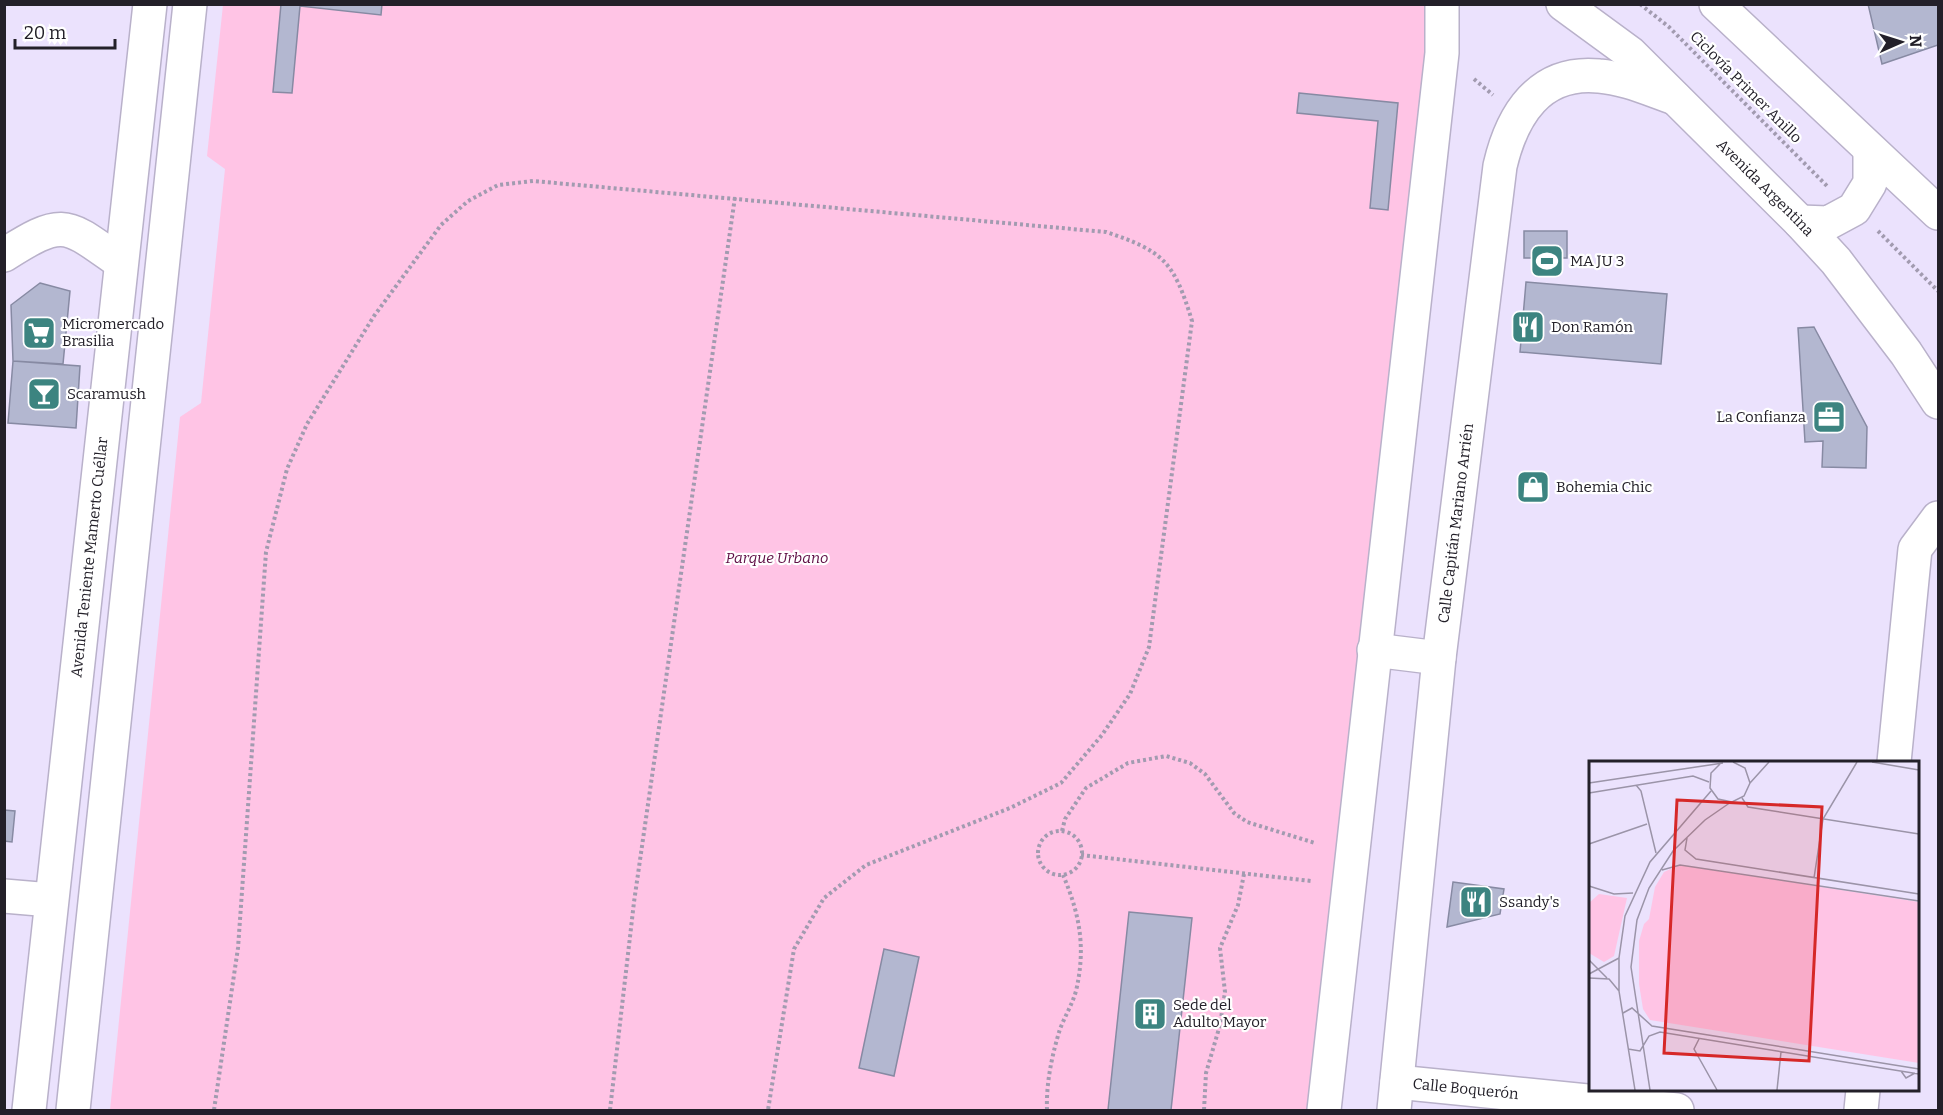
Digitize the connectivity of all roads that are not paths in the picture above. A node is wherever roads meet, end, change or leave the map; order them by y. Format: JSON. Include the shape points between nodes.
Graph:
{"nodes":[{"id":1,"x":150,"y":4,"type":"edge"},
{"id":2,"x":190,"y":4,"type":"edge"},
{"id":3,"x":1442,"y":4,"type":"edge"},
{"id":4,"x":1563,"y":4,"type":"edge"},
{"id":5,"x":1716,"y":4,"type":"edge"},
{"id":6,"x":1675,"y":98,"type":"junction"},
{"id":7,"x":1870,"y":151,"type":"junction"},
{"id":8,"x":1938,"y":213,"type":"edge"},
{"id":9,"x":1800,"y":222,"type":"junction"},
{"id":10,"x":4,"y":255,"type":"edge"},
{"id":11,"x":120,"y":262,"type":"junction"},
{"id":12,"x":1938,"y":402,"type":"edge"},
{"id":13,"x":1938,"y":518,"type":"edge"},
{"id":14,"x":1374,"y":650,"type":"junction"},
{"id":15,"x":1439,"y":658,"type":"junction"},
{"id":16,"x":1894,"y":761,"type":"edge"},
{"id":17,"x":4,"y":896,"type":"edge"},
{"id":18,"x":51,"y":900,"type":"junction"},
{"id":19,"x":1863,"y":1091,"type":"edge"},
{"id":20,"x":1395,"y":1096,"type":"edge"},
{"id":21,"x":29,"y":1110,"type":"edge"},
{"id":22,"x":74,"y":1110,"type":"edge"},
{"id":23,"x":1324,"y":1110,"type":"edge"},
{"id":24,"x":1677,"y":1110,"type":"edge"},
{"id":25,"x":1861,"y":1110,"type":"edge"}],
"edges":[{"from":1,"to":11,"type":"street","name":"Avenida Teniente Mamerto Cuéllar"},
{"from":2,"to":22,"type":"street"},
{"from":3,"to":14,"type":"street","via":[[1442,54]]},
{"from":4,"to":6,"type":"street","name":"Avenida Argentina","via":[[1630,53]]},
{"from":5,"to":7,"type":"street"},
{"from":6,"to":9,"type":"street","name":"Avenida Argentina"},
{"from":6,"to":15,"type":"street","name":"Calle Capitán Mariano Arrién","via":[[1597,75],[1561,80],[1531,98],[1516,117],[1506,140]]},
{"from":7,"to":8,"type":"street"},
{"from":7,"to":9,"type":"street","via":[[1870,183],[1854,209],[1828,223]]},
{"from":9,"to":12,"type":"street","name":"Avenida Argentina","via":[[1836,261]]},
{"from":10,"to":11,"type":"street","via":[[41,233],[58,228],[77,232]]},
{"from":11,"to":18,"type":"street","name":"Avenida Teniente Mamerto Cuéllar"},
{"from":13,"to":16,"type":"street","via":[[1915,549]]},
{"from":14,"to":15,"type":"street"},
{"from":14,"to":23,"type":"street"},
{"from":15,"to":20,"type":"street","name":"Calle Capitán Mariano Arrién"},
{"from":17,"to":18,"type":"street"},
{"from":18,"to":21,"type":"street","name":"Avenida Teniente Mamerto Cuéllar"},
{"from":19,"to":25,"type":"street"},
{"from":20,"to":24,"type":"street","name":"Calle Boquerón"}]}
